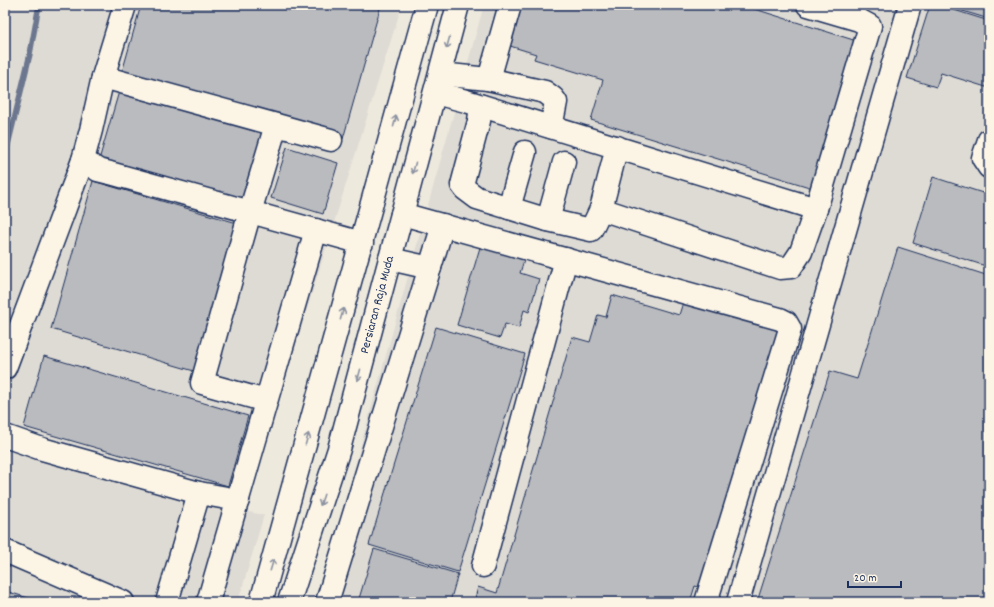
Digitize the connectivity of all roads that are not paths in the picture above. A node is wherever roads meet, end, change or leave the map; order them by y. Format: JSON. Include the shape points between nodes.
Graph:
{"nodes":[{"id":1,"x":124,"y":5,"type":"edge"},
{"id":2,"x":428,"y":5,"type":"edge"},
{"id":3,"x":458,"y":5,"type":"edge"},
{"id":4,"x":510,"y":5,"type":"edge"},
{"id":5,"x":808,"y":5,"type":"edge"},
{"id":6,"x":910,"y":5,"type":"edge"},
{"id":7,"x":103,"y":77,"type":"junction"},
{"id":8,"x":488,"y":79,"type":"junction"},
{"id":9,"x":437,"y":83,"type":"junction"},
{"id":10,"x":481,"y":106,"type":"junction"},
{"id":11,"x":276,"y":125,"type":"junction"},
{"id":12,"x":551,"y":127,"type":"junction"},
{"id":13,"x":331,"y":140,"type":"dead end"},
{"id":14,"x":989,"y":140,"type":"edge"},
{"id":15,"x":617,"y":147,"type":"junction"},
{"id":16,"x":525,"y":152,"type":"dead end"},
{"id":17,"x":82,"y":160,"type":"junction"},
{"id":18,"x":564,"y":162,"type":"dead end"},
{"id":19,"x":989,"y":167,"type":"edge"},
{"id":20,"x":508,"y":208,"type":"junction"},
{"id":21,"x":601,"y":208,"type":"junction"},
{"id":22,"x":816,"y":209,"type":"junction"},
{"id":23,"x":250,"y":212,"type":"junction"},
{"id":24,"x":402,"y":214,"type":"junction"},
{"id":25,"x":548,"y":220,"type":"junction"},
{"id":26,"x":443,"y":225,"type":"junction"},
{"id":27,"x":316,"y":230,"type":"junction"},
{"id":28,"x":362,"y":243,"type":"junction"},
{"id":29,"x":390,"y":259,"type":"junction"},
{"id":30,"x":566,"y":259,"type":"junction"},
{"id":31,"x":430,"y":268,"type":"junction"},
{"id":32,"x":5,"y":368,"type":"edge"},
{"id":33,"x":266,"y":402,"type":"junction"},
{"id":34,"x":5,"y":436,"type":"edge"},
{"id":35,"x":199,"y":492,"type":"junction"},
{"id":36,"x":238,"y":500,"type":"junction"},
{"id":37,"x":5,"y":551,"type":"edge"},
{"id":38,"x":483,"y":566,"type":"dead end"},
{"id":39,"x":123,"y":602,"type":"edge"},
{"id":40,"x":167,"y":602,"type":"edge"},
{"id":41,"x":208,"y":602,"type":"edge"},
{"id":42,"x":261,"y":602,"type":"edge"},
{"id":43,"x":289,"y":602,"type":"edge"},
{"id":44,"x":327,"y":602,"type":"edge"},
{"id":45,"x":706,"y":602,"type":"edge"},
{"id":46,"x":738,"y":602,"type":"edge"}],
"edges":[{"from":1,"to":7,"type":"main road"},
{"from":28,"to":2,"type":"main road","one_way":true},
{"from":3,"to":9,"type":"main road","name":"Persiaran Raja Muda","one_way":true},
{"from":4,"to":8,"type":"main road"},
{"from":5,"to":22,"type":"main road","via":[[859,20],[870,26]]},
{"from":6,"to":46,"type":"main road"},
{"from":7,"to":11,"type":"main road"},
{"from":7,"to":17,"type":"main road"},
{"from":8,"to":9,"type":"main road"},
{"from":8,"to":12,"type":"main road","via":[[545,92],[554,98],[556,102]]},
{"from":9,"to":10,"type":"main road","via":[[466,101]]},
{"from":9,"to":24,"type":"main road","name":"Persiaran Raja Muda","one_way":true},
{"from":10,"to":12,"type":"main road"},
{"from":10,"to":20,"type":"main road","via":[[462,185],[477,198]]},
{"from":11,"to":13,"type":"main road"},
{"from":11,"to":23,"type":"main road"},
{"from":12,"to":15,"type":"main road"},
{"from":14,"to":19,"type":"main road","via":[[983,158]]},
{"from":15,"to":21,"type":"main road"},
{"from":15,"to":22,"type":"main road"},
{"from":16,"to":20,"type":"main road"},
{"from":17,"to":23,"type":"main road","via":[[110,174]]},
{"from":17,"to":32,"type":"main road"},
{"from":18,"to":25,"type":"main road"},
{"from":20,"to":25,"type":"main road"},
{"from":21,"to":22,"type":"main road","via":[[780,268],[791,267],[801,252]]},
{"from":21,"to":25,"type":"main road","via":[[591,230]]},
{"from":23,"to":27,"type":"main road"},
{"from":23,"to":33,"type":"main road","via":[[202,383]]},
{"from":24,"to":26,"type":"main road"},
{"from":24,"to":29,"type":"main road","name":"Persiaran Raja Muda"},
{"from":26,"to":30,"type":"main road"},
{"from":26,"to":31,"type":"main road"},
{"from":27,"to":28,"type":"main road"},
{"from":27,"to":33,"type":"main road"},
{"from":42,"to":28,"type":"main road","one_way":true},
{"from":29,"to":31,"type":"main road"},
{"from":29,"to":43,"type":"main road","name":"Persiaran Raja Muda","one_way":true,"via":[[339,449]]},
{"from":30,"to":38,"type":"main road"},
{"from":30,"to":45,"type":"main road","via":[[780,319],[786,322],[790,329]]},
{"from":31,"to":44,"type":"main road"},
{"from":33,"to":36,"type":"main road"},
{"from":34,"to":35,"type":"main road","via":[[42,449]]},
{"from":35,"to":36,"type":"main road"},
{"from":35,"to":40,"type":"main road"},
{"from":36,"to":41,"type":"main road"},
{"from":37,"to":39,"type":"main road"}]}
